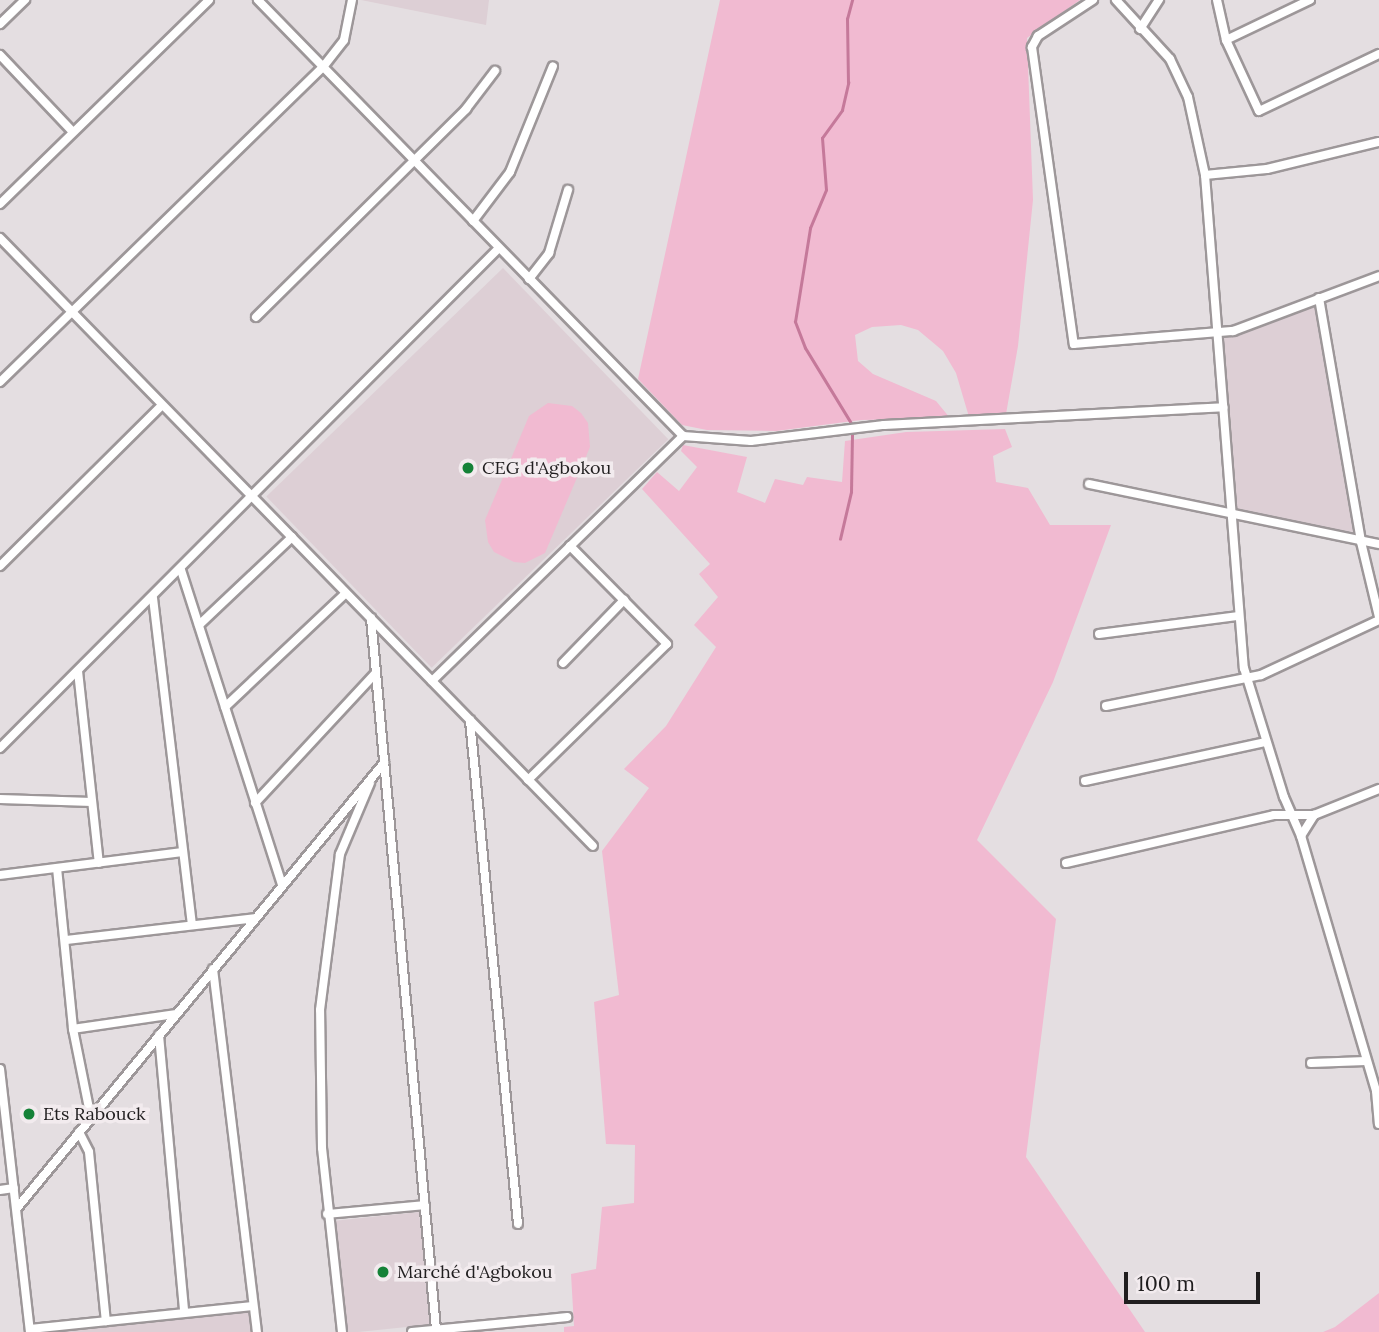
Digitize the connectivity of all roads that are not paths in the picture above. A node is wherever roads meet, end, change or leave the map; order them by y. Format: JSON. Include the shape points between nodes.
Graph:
{"nodes":[{"id":1,"x":25,"y":0,"type":"edge"},
{"id":2,"x":209,"y":0,"type":"edge"},
{"id":3,"x":258,"y":0,"type":"edge"},
{"id":4,"x":352,"y":0,"type":"edge"},
{"id":5,"x":1093,"y":0,"type":"edge"},
{"id":6,"x":1115,"y":0,"type":"edge"},
{"id":7,"x":1159,"y":0,"type":"edge"},
{"id":8,"x":1217,"y":0,"type":"edge"},
{"id":9,"x":1310,"y":0,"type":"edge"},
{"id":10,"x":0,"y":24,"type":"edge"},
{"id":11,"x":1140,"y":29,"type":"junction"},
{"id":12,"x":1226,"y":40,"type":"junction"},
{"id":13,"x":1379,"y":54,"type":"edge"},
{"id":14,"x":0,"y":55,"type":"edge"},
{"id":15,"x":552,"y":66,"type":"dead end"},
{"id":16,"x":323,"y":67,"type":"junction"},
{"id":17,"x":495,"y":71,"type":"dead end"},
{"id":18,"x":72,"y":131,"type":"junction"},
{"id":19,"x":1379,"y":142,"type":"edge"},
{"id":20,"x":413,"y":160,"type":"junction"},
{"id":21,"x":1205,"y":175,"type":"junction"},
{"id":22,"x":568,"y":190,"type":"dead end"},
{"id":23,"x":0,"y":204,"type":"edge"},
{"id":24,"x":473,"y":221,"type":"junction"},
{"id":25,"x":0,"y":238,"type":"edge"},
{"id":26,"x":499,"y":248,"type":"junction"},
{"id":27,"x":1379,"y":276,"type":"edge"},
{"id":28,"x":529,"y":279,"type":"junction"},
{"id":29,"x":1319,"y":298,"type":"junction"},
{"id":30,"x":71,"y":312,"type":"junction"},
{"id":31,"x":257,"y":317,"type":"dead end"},
{"id":32,"x":1218,"y":334,"type":"junction"},
{"id":33,"x":0,"y":382,"type":"edge"},
{"id":34,"x":162,"y":405,"type":"junction"},
{"id":35,"x":1224,"y":407,"type":"junction"},
{"id":36,"x":683,"y":436,"type":"junction"},
{"id":37,"x":1089,"y":484,"type":"dead end"},
{"id":38,"x":252,"y":497,"type":"junction"},
{"id":39,"x":1235,"y":517,"type":"junction"},
{"id":40,"x":292,"y":537,"type":"junction"},
{"id":41,"x":1361,"y":542,"type":"junction"},
{"id":42,"x":1379,"y":544,"type":"edge"},
{"id":43,"x":570,"y":546,"type":"junction"},
{"id":44,"x":0,"y":566,"type":"edge"},
{"id":45,"x":181,"y":570,"type":"junction"},
{"id":46,"x":346,"y":593,"type":"junction"},
{"id":47,"x":153,"y":598,"type":"junction"},
{"id":48,"x":624,"y":600,"type":"junction"},
{"id":49,"x":1237,"y":616,"type":"junction"},
{"id":50,"x":371,"y":618,"type":"junction"},
{"id":51,"x":1379,"y":619,"type":"edge"},
{"id":52,"x":199,"y":625,"type":"junction"},
{"id":53,"x":1099,"y":634,"type":"dead end"},
{"id":54,"x":563,"y":663,"type":"dead end"},
{"id":55,"x":78,"y":671,"type":"junction"},
{"id":56,"x":375,"y":674,"type":"junction"},
{"id":57,"x":1246,"y":678,"type":"junction"},
{"id":58,"x":432,"y":681,"type":"junction"},
{"id":59,"x":1106,"y":706,"type":"dead end"},
{"id":60,"x":225,"y":707,"type":"junction"},
{"id":61,"x":470,"y":720,"type":"junction"},
{"id":62,"x":0,"y":732,"type":"edge"},
{"id":63,"x":8,"y":740,"type":"junction"},
{"id":64,"x":1265,"y":741,"type":"junction"},
{"id":65,"x":0,"y":748,"type":"edge"},
{"id":66,"x":384,"y":763,"type":"junction"},
{"id":67,"x":376,"y":771,"type":"junction"},
{"id":68,"x":528,"y":780,"type":"junction"},
{"id":69,"x":1085,"y":781,"type":"dead end"},
{"id":70,"x":1379,"y":789,"type":"edge"},
{"id":71,"x":1284,"y":797,"type":"junction"},
{"id":72,"x":0,"y":799,"type":"edge"},
{"id":73,"x":92,"y":802,"type":"junction"},
{"id":74,"x":255,"y":803,"type":"junction"},
{"id":75,"x":1273,"y":815,"type":"junction"},
{"id":76,"x":1292,"y":815,"type":"junction"},
{"id":77,"x":1314,"y":815,"type":"junction"},
{"id":78,"x":1301,"y":836,"type":"junction"},
{"id":79,"x":593,"y":846,"type":"dead end"},
{"id":80,"x":183,"y":852,"type":"junction"},
{"id":81,"x":99,"y":863,"type":"junction"},
{"id":82,"x":1066,"y":863,"type":"dead end"},
{"id":83,"x":57,"y":868,"type":"junction"},
{"id":84,"x":0,"y":875,"type":"edge"},
{"id":85,"x":282,"y":885,"type":"junction"},
{"id":86,"x":255,"y":918,"type":"junction"},
{"id":87,"x":192,"y":924,"type":"junction"},
{"id":88,"x":66,"y":940,"type":"junction"},
{"id":89,"x":213,"y":969,"type":"junction"},
{"id":90,"x":176,"y":1014,"type":"junction"},
{"id":91,"x":74,"y":1029,"type":"junction"},
{"id":92,"x":159,"y":1035,"type":"junction"},
{"id":93,"x":1366,"y":1061,"type":"junction"},
{"id":94,"x":1311,"y":1063,"type":"dead end"},
{"id":95,"x":0,"y":1069,"type":"edge"},
{"id":96,"x":1378,"y":1090,"type":"edge"},
{"id":97,"x":91,"y":1118,"type":"junction"},
{"id":98,"x":1379,"y":1124,"type":"edge"},
{"id":99,"x":79,"y":1132,"type":"junction"},
{"id":100,"x":14,"y":1188,"type":"junction"},
{"id":101,"x":0,"y":1190,"type":"edge"},
{"id":102,"x":425,"y":1205,"type":"junction"},
{"id":103,"x":17,"y":1208,"type":"junction"},
{"id":104,"x":327,"y":1214,"type":"junction"},
{"id":105,"x":518,"y":1224,"type":"dead end"},
{"id":106,"x":253,"y":1306,"type":"junction"},
{"id":107,"x":184,"y":1312,"type":"junction"},
{"id":108,"x":567,"y":1317,"type":"dead end"},
{"id":109,"x":106,"y":1321,"type":"junction"},
{"id":110,"x":436,"y":1329,"type":"junction"},
{"id":111,"x":30,"y":1330,"type":"edge"},
{"id":112,"x":257,"y":1332,"type":"edge"},
{"id":113,"x":342,"y":1332,"type":"edge"},
{"id":114,"x":412,"y":1332,"type":"edge"}],
"edges":[{"from":1,"to":10,"type":"street"},
{"from":2,"to":18,"type":"street"},
{"from":3,"to":16,"type":"street"},
{"from":4,"to":16,"type":"street","via":[[344,40]]},
{"from":5,"to":32,"type":"street","via":[[1038,36],[1032,47],[1074,344]]},
{"from":6,"to":11,"type":"street"},
{"from":7,"to":11,"type":"street"},
{"from":8,"to":12,"type":"street"},
{"from":9,"to":12,"type":"street"},
{"from":11,"to":21,"type":"street","via":[[1178,73]]},
{"from":12,"to":13,"type":"street","via":[[1259,111]]},
{"from":14,"to":18,"type":"street"},
{"from":15,"to":24,"type":"street","via":[[510,172]]},
{"from":16,"to":20,"type":"street"},
{"from":16,"to":30,"type":"street"},
{"from":17,"to":20,"type":"street","via":[[466,109]]},
{"from":18,"to":23,"type":"street"},
{"from":19,"to":21,"type":"street","via":[[1267,169]]},
{"from":20,"to":24,"type":"street"},
{"from":20,"to":31,"type":"street"},
{"from":21,"to":32,"type":"street"},
{"from":22,"to":28,"type":"street","via":[[548,253]]},
{"from":24,"to":26,"type":"street"},
{"from":25,"to":30,"type":"street"},
{"from":26,"to":28,"type":"street"},
{"from":26,"to":38,"type":"street"},
{"from":27,"to":29,"type":"street"},
{"from":28,"to":36,"type":"street"},
{"from":29,"to":32,"type":"street"},
{"from":29,"to":41,"type":"street"},
{"from":30,"to":33,"type":"street"},
{"from":30,"to":34,"type":"street"},
{"from":32,"to":35,"type":"street"},
{"from":34,"to":38,"type":"street"},
{"from":34,"to":44,"type":"street"},
{"from":35,"to":36,"type":"street","via":[[860,428],[751,441]]},
{"from":35,"to":39,"type":"street"},
{"from":36,"to":43,"type":"street"},
{"from":37,"to":39,"type":"street"},
{"from":38,"to":40,"type":"street"},
{"from":38,"to":45,"type":"street"},
{"from":39,"to":41,"type":"street"},
{"from":39,"to":49,"type":"street"},
{"from":40,"to":46,"type":"street"},
{"from":40,"to":52,"type":"street"},
{"from":41,"to":42,"type":"street"},
{"from":41,"to":51,"type":"street"},
{"from":43,"to":48,"type":"street"},
{"from":43,"to":58,"type":"street"},
{"from":45,"to":47,"type":"street"},
{"from":45,"to":52,"type":"street"},
{"from":46,"to":50,"type":"street"},
{"from":46,"to":60,"type":"street"},
{"from":47,"to":55,"type":"street"},
{"from":47,"to":80,"type":"street"},
{"from":48,"to":54,"type":"street"},
{"from":48,"to":68,"type":"street","via":[[667,643]]},
{"from":49,"to":53,"type":"street"},
{"from":49,"to":57,"type":"street"},
{"from":50,"to":56,"type":"street"},
{"from":50,"to":58,"type":"street"},
{"from":51,"to":57,"type":"street","via":[[1280,667]]},
{"from":52,"to":60,"type":"street"},
{"from":55,"to":63,"type":"street"},
{"from":55,"to":73,"type":"street"},
{"from":56,"to":66,"type":"street"},
{"from":56,"to":74,"type":"street"},
{"from":57,"to":59,"type":"street"},
{"from":57,"to":64,"type":"street"},
{"from":58,"to":61,"type":"street"},
{"from":60,"to":74,"type":"street"},
{"from":61,"to":68,"type":"street"},
{"from":61,"to":105,"type":"street"},
{"from":62,"to":63,"type":"street"},
{"from":63,"to":65,"type":"street"},
{"from":64,"to":69,"type":"street"},
{"from":64,"to":71,"type":"street"},
{"from":66,"to":67,"type":"street"},
{"from":66,"to":102,"type":"street"},
{"from":67,"to":85,"type":"street"},
{"from":67,"to":104,"type":"street","via":[[340,853],[320,1010],[319,1100]]},
{"from":68,"to":79,"type":"street"},
{"from":70,"to":77,"type":"street"},
{"from":71,"to":75,"type":"street"},
{"from":71,"to":76,"type":"street"},
{"from":72,"to":73,"type":"street"},
{"from":73,"to":81,"type":"street"},
{"from":74,"to":85,"type":"street"},
{"from":75,"to":76,"type":"street"},
{"from":75,"to":82,"type":"street"},
{"from":76,"to":77,"type":"street"},
{"from":76,"to":78,"type":"street"},
{"from":77,"to":78,"type":"street"},
{"from":78,"to":93,"type":"street"},
{"from":80,"to":81,"type":"street"},
{"from":80,"to":87,"type":"street"},
{"from":81,"to":83,"type":"street"},
{"from":83,"to":84,"type":"street"},
{"from":83,"to":88,"type":"street"},
{"from":85,"to":86,"type":"street"},
{"from":86,"to":87,"type":"street"},
{"from":86,"to":89,"type":"street"},
{"from":87,"to":88,"type":"street"},
{"from":88,"to":91,"type":"street"},
{"from":89,"to":90,"type":"street"},
{"from":89,"to":106,"type":"street"},
{"from":90,"to":91,"type":"street"},
{"from":90,"to":92,"type":"street"},
{"from":91,"to":97,"type":"street"},
{"from":92,"to":97,"type":"street"},
{"from":92,"to":107,"type":"street"},
{"from":93,"to":94,"type":"street"},
{"from":93,"to":96,"type":"street"},
{"from":95,"to":100,"type":"street"},
{"from":96,"to":98,"type":"street"},
{"from":97,"to":99,"type":"street"},
{"from":99,"to":103,"type":"street"},
{"from":99,"to":109,"type":"street","via":[[89,1152]]},
{"from":100,"to":101,"type":"street"},
{"from":100,"to":103,"type":"street"},
{"from":102,"to":104,"type":"street"},
{"from":102,"to":110,"type":"street"},
{"from":103,"to":111,"type":"street"},
{"from":104,"to":113,"type":"street"},
{"from":106,"to":107,"type":"street"},
{"from":106,"to":112,"type":"street"},
{"from":107,"to":109,"type":"street"},
{"from":108,"to":110,"type":"street"},
{"from":109,"to":111,"type":"street"},
{"from":110,"to":114,"type":"street"}]}
